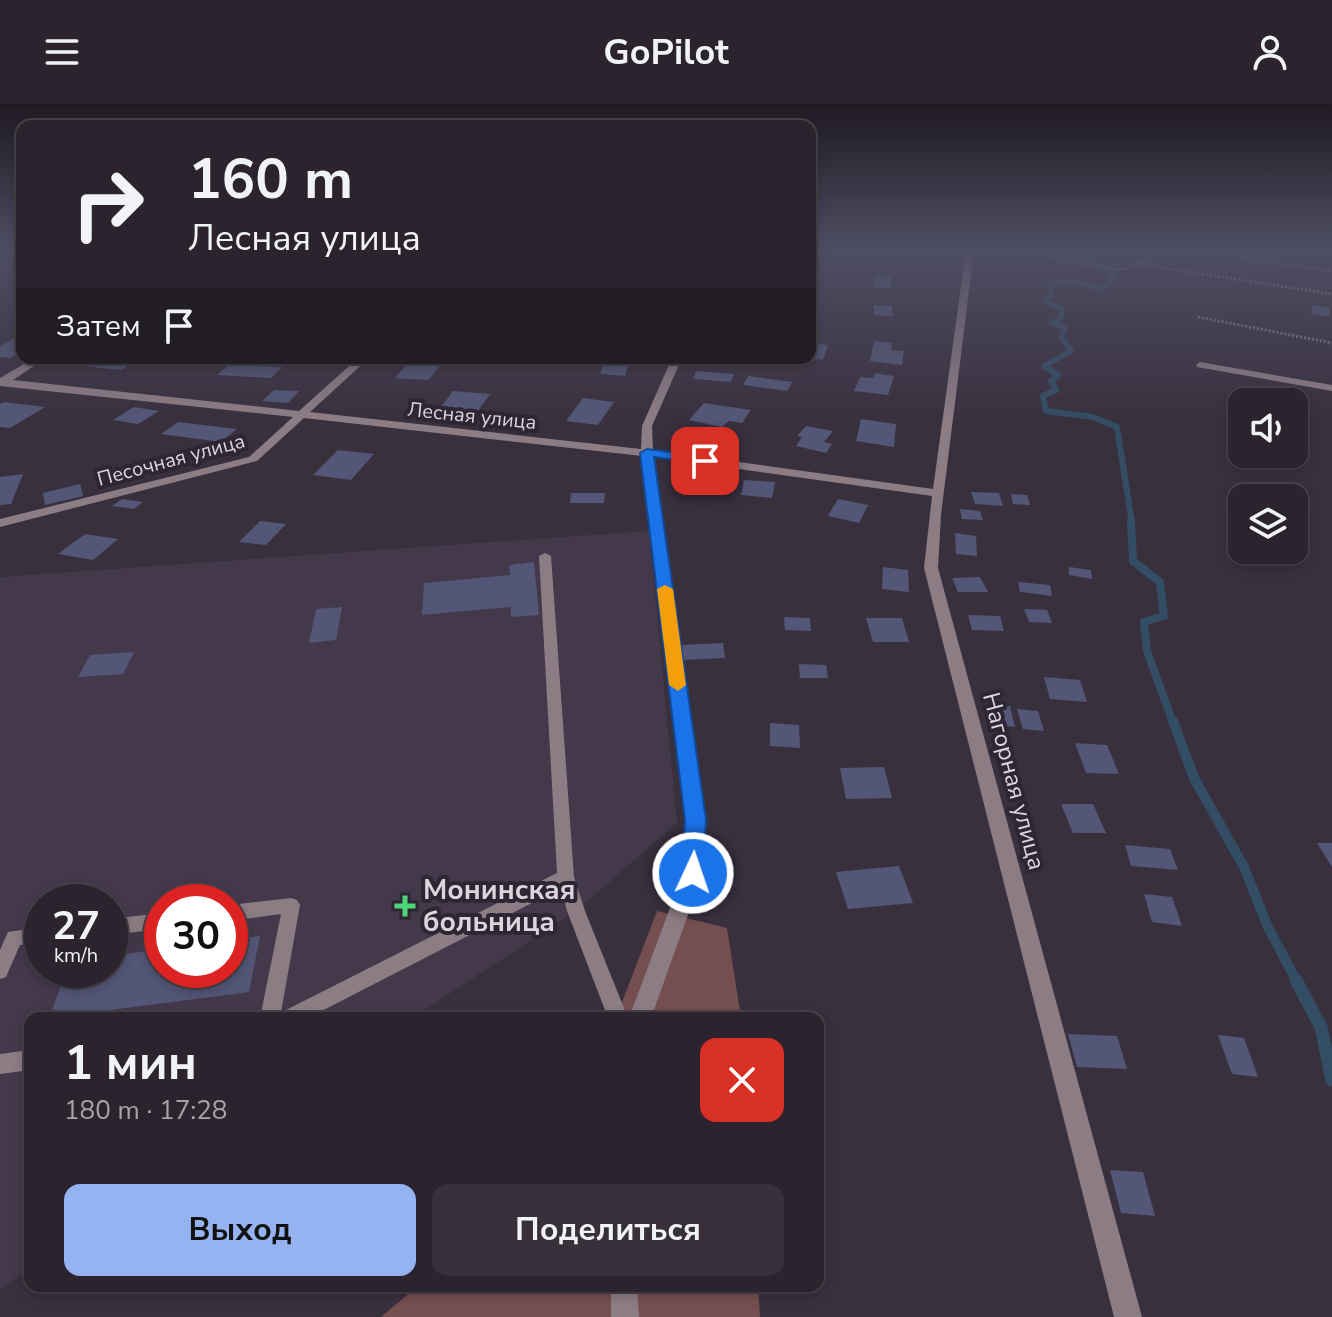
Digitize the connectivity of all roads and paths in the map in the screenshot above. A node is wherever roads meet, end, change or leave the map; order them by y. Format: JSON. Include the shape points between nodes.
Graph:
{"nodes":[{"id":1,"x":963,"y":307,"type":"edge"},
{"id":2,"x":1198,"y":317,"type":"dead end"},
{"id":3,"x":1332,"y":343,"type":"edge"},
{"id":4,"x":31,"y":364,"type":"edge"},
{"id":5,"x":358,"y":364,"type":"edge"},
{"id":6,"x":674,"y":364,"type":"edge"},
{"id":7,"x":1200,"y":365,"type":"dead end"},
{"id":8,"x":1,"y":382,"type":"edge"},
{"id":9,"x":1332,"y":388,"type":"edge"},
{"id":10,"x":303,"y":416,"type":"junction"},
{"id":11,"x":647,"y":453,"type":"junction"},
{"id":12,"x":939,"y":493,"type":"junction"},
{"id":13,"x":0,"y":523,"type":"edge"},
{"id":14,"x":545,"y":556,"type":"dead end"},
{"id":15,"x":566,"y":877,"type":"junction"},
{"id":16,"x":248,"y":911,"type":"edge"},
{"id":17,"x":24,"y":937,"type":"edge"},
{"id":18,"x":0,"y":971,"type":"edge"},
{"id":19,"x":271,"y":1012,"type":"edge"},
{"id":20,"x":301,"y":1012,"type":"edge"},
{"id":21,"x":616,"y":1012,"type":"edge"},
{"id":22,"x":642,"y":1012,"type":"edge"},
{"id":23,"x":24,"y":1061,"type":"edge"},
{"id":24,"x":0,"y":1064,"type":"edge"},
{"id":25,"x":624,"y":1292,"type":"edge"},
{"id":26,"x":625,"y":1317,"type":"edge"},
{"id":27,"x":1128,"y":1317,"type":"edge"}],
"edges":[{"from":1,"to":12,"type":"street","name":"Нагорная улица"},
{"from":2,"to":3,"type":"path"},
{"from":4,"to":8,"type":"street"},
{"from":5,"to":10,"type":"street","name":"Песочная улица"},
{"from":6,"to":11,"type":"street","via":[[647,426]]},
{"from":7,"to":9,"type":"lane"},
{"from":8,"to":10,"type":"street","name":"Лесная улица"},
{"from":10,"to":11,"type":"street","name":"Лесная улица"},
{"from":10,"to":13,"type":"street","name":"Песочная улица","via":[[253,459]]},
{"from":11,"to":12,"type":"street","name":"Лесная улица"},
{"from":11,"to":22,"type":"street","via":[[696,820],[693,873]]},
{"from":12,"to":27,"type":"street","name":"Нагорная улица","via":[[931,568]]},
{"from":14,"to":15,"type":"lane"},
{"from":15,"to":20,"type":"lane"},
{"from":15,"to":21,"type":"lane"},
{"from":16,"to":19,"type":"lane","via":[[291,905]]},
{"from":17,"to":18,"type":"lane","via":[[14,938]]},
{"from":23,"to":24,"type":"lane"},
{"from":25,"to":26,"type":"street"}]}
